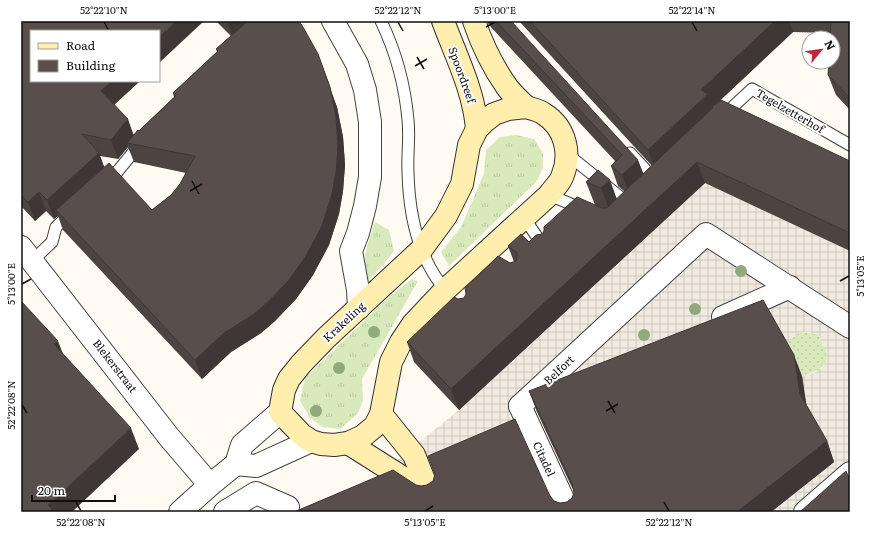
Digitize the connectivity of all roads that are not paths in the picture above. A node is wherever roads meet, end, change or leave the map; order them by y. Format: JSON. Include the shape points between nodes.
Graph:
{"nodes":[{"id":1,"x":334,"y":21,"type":"edge"},
{"id":2,"x":381,"y":21,"type":"edge"},
{"id":3,"x":442,"y":21,"type":"edge"},
{"id":4,"x":474,"y":21,"type":"edge"},
{"id":5,"x":526,"y":107,"type":"junction"},
{"id":6,"x":718,"y":121,"type":"edge"},
{"id":7,"x":477,"y":129,"type":"junction"},
{"id":8,"x":148,"y":134,"type":"edge"},
{"id":9,"x":850,"y":145,"type":"edge"},
{"id":10,"x":624,"y":146,"type":"edge"},
{"id":11,"x":566,"y":153,"type":"junction"},
{"id":12,"x":100,"y":187,"type":"edge"},
{"id":13,"x":549,"y":194,"type":"junction"},
{"id":14,"x":630,"y":205,"type":"junction"},
{"id":15,"x":78,"y":207,"type":"edge"},
{"id":16,"x":596,"y":214,"type":"edge"},
{"id":17,"x":621,"y":214,"type":"edge"},
{"id":18,"x":526,"y":216,"type":"junction"},
{"id":19,"x":545,"y":249,"type":"edge"},
{"id":20,"x":421,"y":250,"type":"junction"},
{"id":21,"x":27,"y":254,"type":"edge"},
{"id":22,"x":790,"y":287,"type":"junction"},
{"id":23,"x":450,"y":296,"type":"junction"},
{"id":24,"x":359,"y":308,"type":"junction"},
{"id":25,"x":702,"y":326,"type":"edge"},
{"id":26,"x":850,"y":327,"type":"edge"},
{"id":27,"x":578,"y":380,"type":"edge"},
{"id":28,"x":520,"y":406,"type":"junction"},
{"id":29,"x":280,"y":412,"type":"junction"},
{"id":30,"x":381,"y":414,"type":"junction"},
{"id":31,"x":311,"y":441,"type":"junction"},
{"id":32,"x":348,"y":443,"type":"junction"},
{"id":33,"x":236,"y":464,"type":"junction"},
{"id":34,"x":850,"y":473,"type":"edge"},
{"id":35,"x":210,"y":485,"type":"junction"},
{"id":36,"x":288,"y":507,"type":"dead end"},
{"id":37,"x":180,"y":512,"type":"edge"},
{"id":38,"x":225,"y":512,"type":"edge"},
{"id":39,"x":569,"y":512,"type":"edge"},
{"id":40,"x":804,"y":512,"type":"edge"}],
"edges":[{"from":1,"to":24,"type":"street","via":[[357,64],[365,90],[370,122],[370,177],[365,206],[351,251]]},
{"from":2,"to":20,"type":"lane","via":[[398,64],[403,90],[408,120],[410,204]]},
{"from":3,"to":7,"type":"main road","name":"Spoordreef","via":[[476,112]]},
{"from":4,"to":5,"type":"main road","via":[[488,56],[508,88]]},
{"from":5,"to":7,"type":"main road","name":"Krakeling","via":[[494,114]]},
{"from":5,"to":11,"type":"main road","name":"Krakeling","via":[[543,113],[556,123],[565,141]]},
{"from":6,"to":9,"type":"lane","name":"Tegelzetterhof","via":[[752,89]]},
{"from":7,"to":20,"type":"main road","name":"Krakeling","via":[[469,145],[462,184],[455,200]]},
{"from":8,"to":12,"type":"lane","via":[[117,172]]},
{"from":10,"to":14,"type":"lane","via":[[659,178]]},
{"from":11,"to":13,"type":"main road","name":"Krakeling","via":[[562,178]]},
{"from":11,"to":14,"type":"lane"},
{"from":13,"to":16,"type":"lane"},
{"from":13,"to":18,"type":"main road","name":"Krakeling"},
{"from":14,"to":17,"type":"lane"},
{"from":15,"to":21,"type":"lane","via":[[56,228],[52,242]]},
{"from":18,"to":19,"type":"lane"},
{"from":18,"to":23,"type":"main road","name":"Krakeling","via":[[492,256]]},
{"from":20,"to":23,"type":"lane","via":[[434,275]]},
{"from":20,"to":24,"type":"main road","name":"Krakeling"},
{"from":21,"to":35,"type":"street","name":"Blekerstraat"},
{"from":22,"to":25,"type":"street"},
{"from":22,"to":26,"type":"street","name":"Belfort"},
{"from":22,"to":28,"type":"street","name":"Belfort","via":[[706,234]]},
{"from":23,"to":30,"type":"main road","name":"Krakeling","via":[[413,324],[401,342],[391,362]]},
{"from":24,"to":29,"type":"main road","name":"Krakeling","via":[[321,343],[289,379]]},
{"from":27,"to":28,"type":"street","name":"Belfort"},
{"from":28,"to":39,"type":"street","name":"Citadel"},
{"from":29,"to":31,"type":"main road","name":"Krakeling"},
{"from":29,"to":33,"type":"street","via":[[242,445]]},
{"from":30,"to":32,"type":"main road","name":"Krakeling","via":[[375,426],[363,436]]},
{"from":30,"to":32,"type":"main road","via":[[414,455],[430,495]]},
{"from":31,"to":32,"type":"main road","name":"Krakeling","via":[[334,445]]},
{"from":31,"to":33,"type":"street","via":[[256,466]]},
{"from":33,"to":35,"type":"street"},
{"from":34,"to":40,"type":"street"},
{"from":35,"to":37,"type":"street"},
{"from":36,"to":38,"type":"street","via":[[256,493]]}]}
